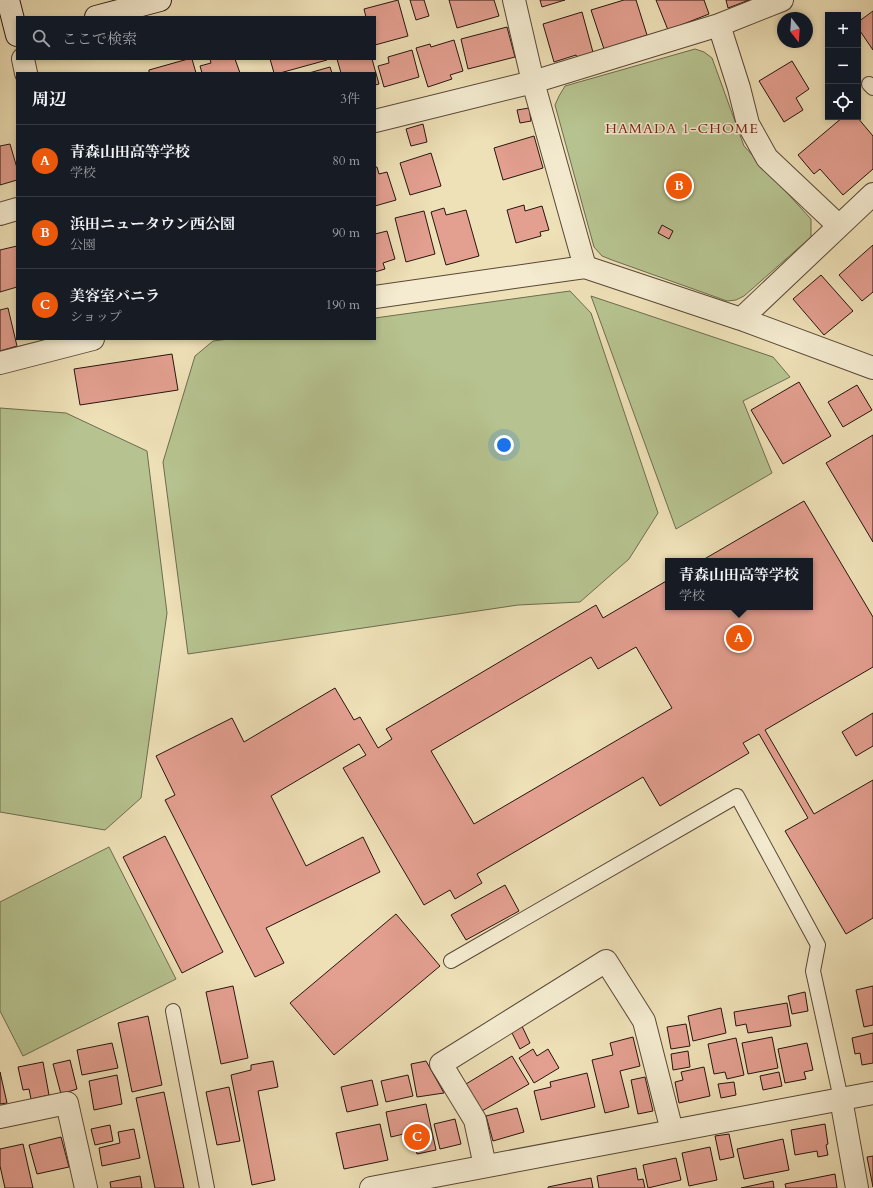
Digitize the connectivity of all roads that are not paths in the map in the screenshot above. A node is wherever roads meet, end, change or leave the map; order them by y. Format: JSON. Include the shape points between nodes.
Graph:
{"nodes":[{"id":1,"x":8,"y":0,"type":"edge"},
{"id":2,"x":160,"y":0,"type":"edge"},
{"id":3,"x":514,"y":0,"type":"edge"},
{"id":4,"x":782,"y":0,"type":"edge"},
{"id":5,"x":100,"y":16,"type":"edge"},
{"id":6,"x":719,"y":25,"type":"junction"},
{"id":7,"x":16,"y":32,"type":"edge"},
{"id":8,"x":16,"y":36,"type":"edge"},
{"id":9,"x":0,"y":42,"type":"edge"},
{"id":10,"x":23,"y":60,"type":"edge"},
{"id":11,"x":26,"y":72,"type":"edge"},
{"id":12,"x":533,"y":82,"type":"junction"},
{"id":13,"x":376,"y":121,"type":"edge"},
{"id":14,"x":873,"y":194,"type":"edge"},
{"id":15,"x":16,"y":209,"type":"edge"},
{"id":16,"x":0,"y":214,"type":"edge"},
{"id":17,"x":839,"y":226,"type":"junction"},
{"id":18,"x":584,"y":267,"type":"junction"},
{"id":19,"x":376,"y":298,"type":"edge"},
{"id":20,"x":741,"y":319,"type":"junction"},
{"id":21,"x":87,"y":340,"type":"edge"},
{"id":22,"x":0,"y":363,"type":"edge"},
{"id":23,"x":873,"y":368,"type":"edge"},
{"id":24,"x":451,"y":961,"type":"dead end"},
{"id":25,"x":173,"y":1011,"type":"dead end"},
{"id":26,"x":873,"y":1093,"type":"edge"},
{"id":27,"x":841,"y":1099,"type":"junction"},
{"id":28,"x":0,"y":1117,"type":"edge"},
{"id":29,"x":672,"y":1131,"type":"junction"},
{"id":30,"x":485,"y":1166,"type":"junction"},
{"id":31,"x":86,"y":1188,"type":"edge"},
{"id":32,"x":207,"y":1188,"type":"edge"},
{"id":33,"x":371,"y":1188,"type":"edge"},
{"id":34,"x":857,"y":1188,"type":"edge"}],
"edges":[{"from":1,"to":7,"type":"street"},
{"from":2,"to":5,"type":"street"},
{"from":3,"to":12,"type":"street"},
{"from":4,"to":6,"type":"street"},
{"from":6,"to":12,"type":"street"},
{"from":6,"to":17,"type":"street","via":[[748,124],[767,158]]},
{"from":8,"to":9,"type":"street"},
{"from":10,"to":11,"type":"street"},
{"from":12,"to":13,"type":"street"},
{"from":12,"to":18,"type":"street"},
{"from":14,"to":17,"type":"street"},
{"from":15,"to":16,"type":"street"},
{"from":17,"to":20,"type":"street"},
{"from":18,"to":19,"type":"street"},
{"from":18,"to":20,"type":"street"},
{"from":20,"to":23,"type":"street"},
{"from":21,"to":22,"type":"street"},
{"from":24,"to":27,"type":"lane","via":[[737,796],[818,945],[812,971]]},
{"from":25,"to":32,"type":"lane"},
{"from":26,"to":27,"type":"street"},
{"from":27,"to":29,"type":"street"},
{"from":27,"to":34,"type":"street"},
{"from":28,"to":31,"type":"street","via":[[67,1103]]},
{"from":29,"to":30,"type":"street"},
{"from":29,"to":30,"type":"street","via":[[644,1021],[606,961],[441,1064],[475,1120]]},
{"from":30,"to":33,"type":"street"}]}
